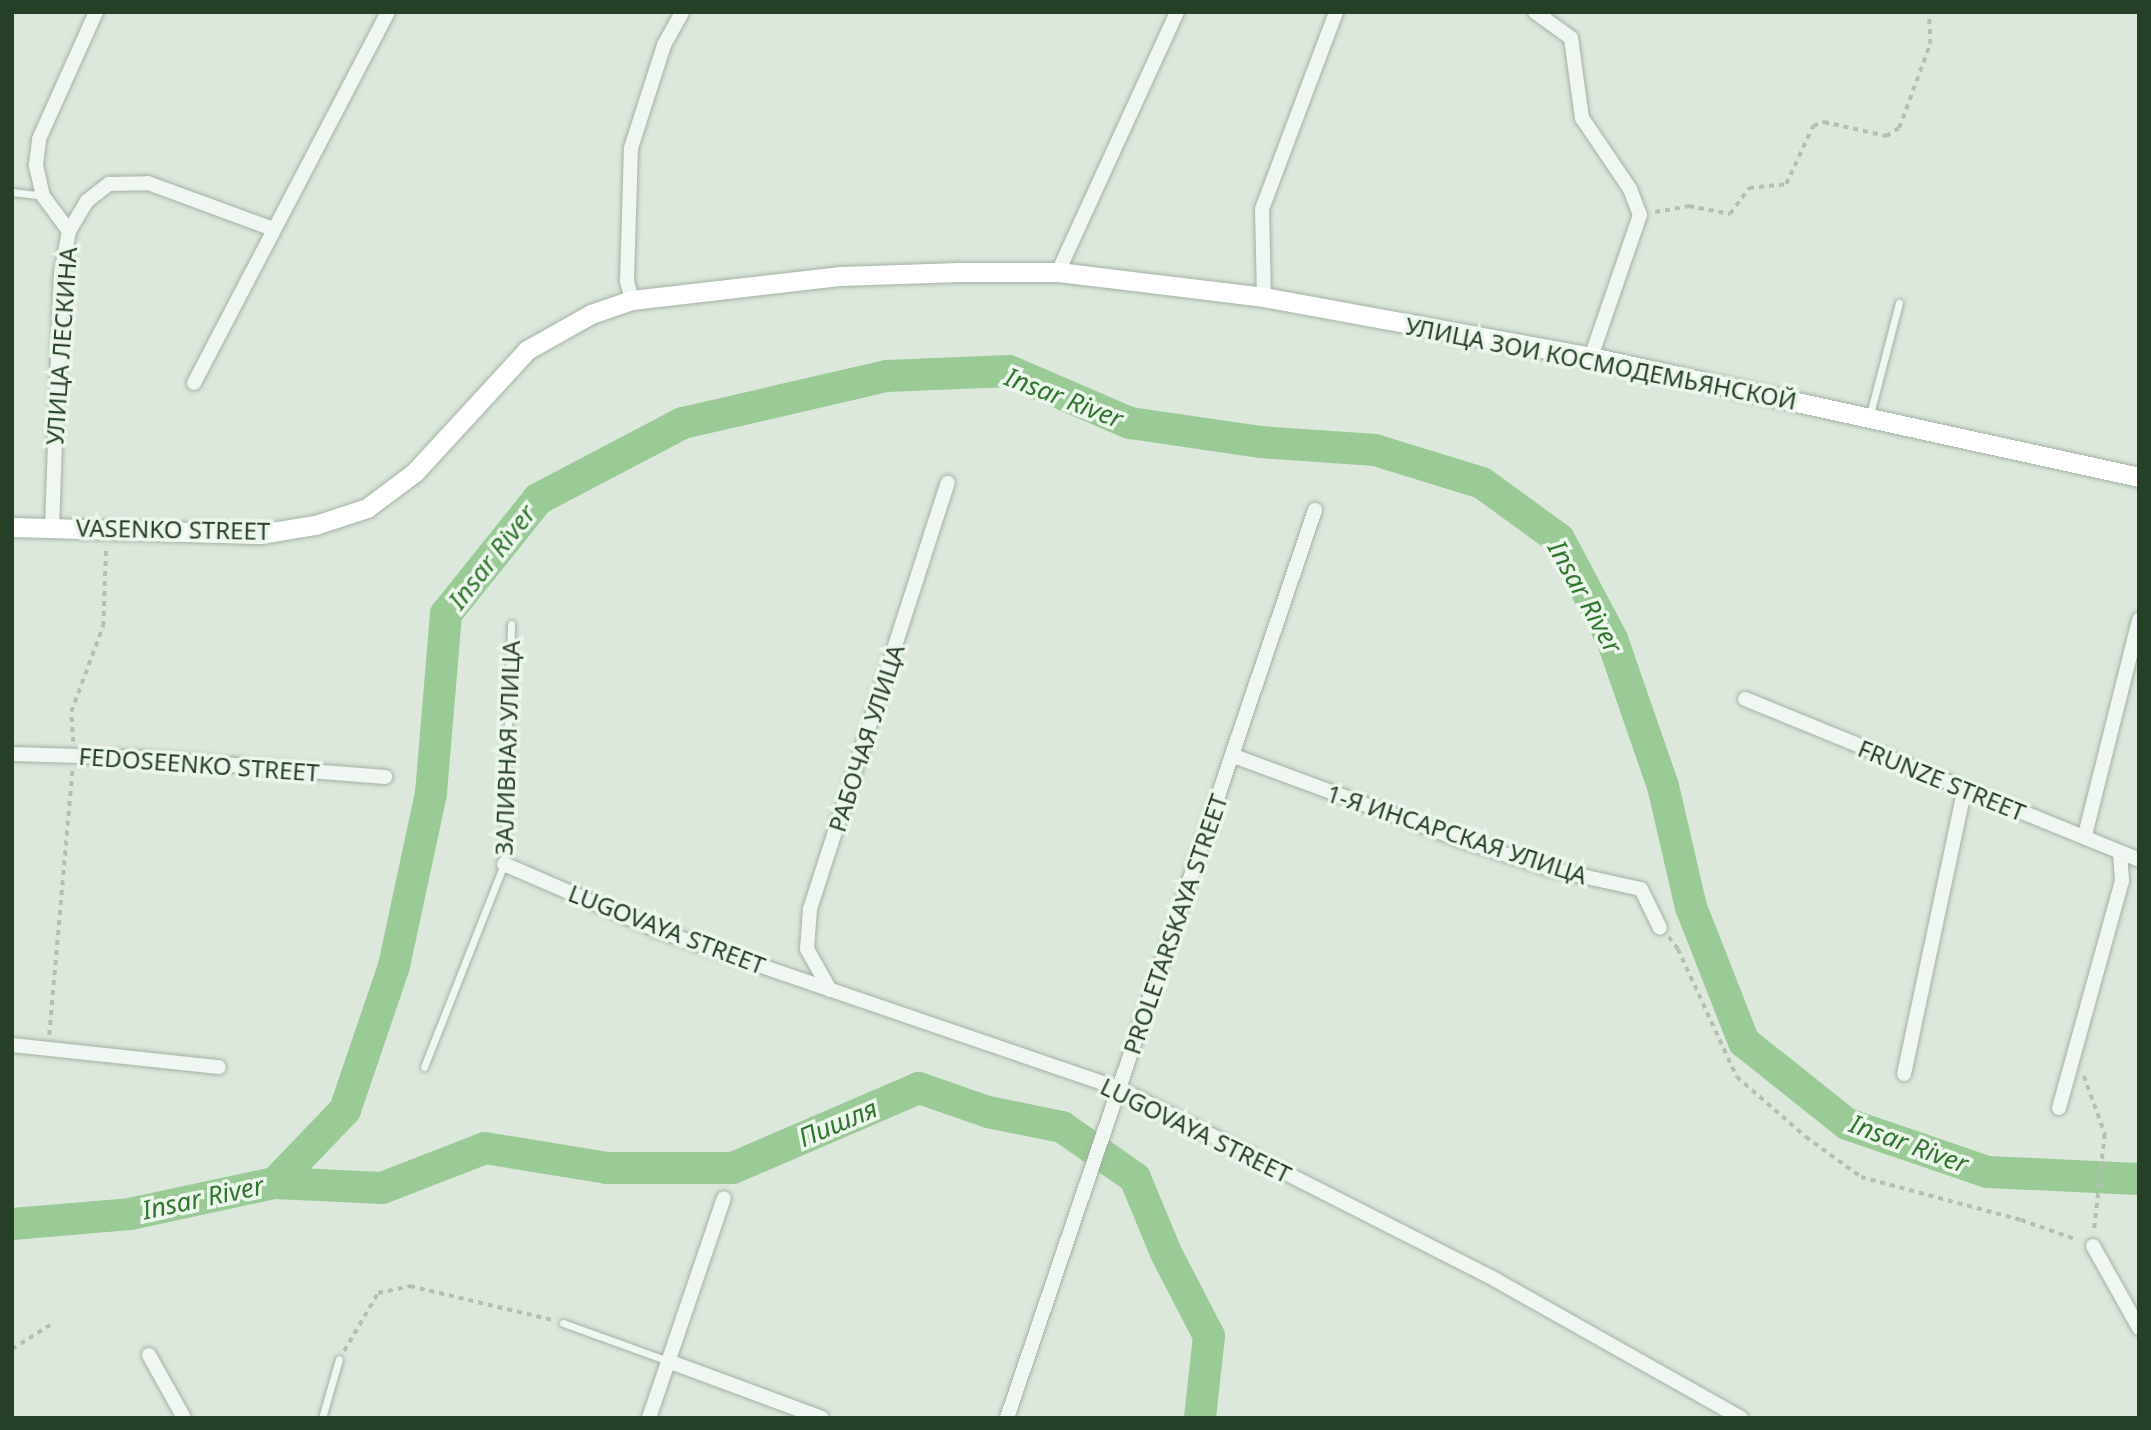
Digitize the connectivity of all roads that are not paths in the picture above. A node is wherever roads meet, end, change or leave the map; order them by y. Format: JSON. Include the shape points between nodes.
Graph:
{"nodes":[{"id":1,"x":96,"y":12,"type":"edge"},
{"id":2,"x":388,"y":12,"type":"edge"},
{"id":3,"x":682,"y":12,"type":"edge"},
{"id":4,"x":1177,"y":12,"type":"edge"},
{"id":5,"x":1335,"y":12,"type":"edge"},
{"id":6,"x":1535,"y":12,"type":"edge"},
{"id":7,"x":12,"y":192,"type":"edge"},
{"id":8,"x":43,"y":196,"type":"junction"},
{"id":9,"x":273,"y":229,"type":"junction"},
{"id":10,"x":69,"y":231,"type":"junction"},
{"id":11,"x":1058,"y":272,"type":"junction"},
{"id":12,"x":1264,"y":298,"type":"junction"},
{"id":13,"x":632,"y":300,"type":"junction"},
{"id":14,"x":1899,"y":303,"type":"dead end"},
{"id":15,"x":1591,"y":357,"type":"junction"},
{"id":16,"x":194,"y":383,"type":"dead end"},
{"id":17,"x":1869,"y":418,"type":"junction"},
{"id":18,"x":2139,"y":477,"type":"edge"},
{"id":19,"x":948,"y":483,"type":"dead end"},
{"id":20,"x":1315,"y":510,"type":"dead end"},
{"id":21,"x":12,"y":527,"type":"edge"},
{"id":22,"x":52,"y":528,"type":"junction"},
{"id":23,"x":2139,"y":620,"type":"edge"},
{"id":24,"x":511,"y":624,"type":"dead end"},
{"id":25,"x":2136,"y":647,"type":"edge"},
{"id":26,"x":1745,"y":699,"type":"dead end"},
{"id":27,"x":12,"y":754,"type":"edge"},
{"id":28,"x":1234,"y":756,"type":"junction"},
{"id":29,"x":385,"y":777,"type":"dead end"},
{"id":30,"x":1964,"y":791,"type":"junction"},
{"id":31,"x":2085,"y":835,"type":"junction"},
{"id":32,"x":2120,"y":853,"type":"junction"},
{"id":33,"x":2139,"y":860,"type":"edge"},
{"id":34,"x":504,"y":864,"type":"junction"},
{"id":35,"x":1660,"y":928,"type":"road end"},
{"id":36,"x":830,"y":990,"type":"junction"},
{"id":37,"x":12,"y":1045,"type":"edge"},
{"id":38,"x":219,"y":1067,"type":"dead end"},
{"id":39,"x":424,"y":1067,"type":"dead end"},
{"id":40,"x":1904,"y":1074,"type":"dead end"},
{"id":41,"x":1118,"y":1088,"type":"junction"},
{"id":42,"x":2059,"y":1108,"type":"dead end"},
{"id":43,"x":724,"y":1198,"type":"dead end"},
{"id":44,"x":2093,"y":1246,"type":"road end"},
{"id":45,"x":563,"y":1323,"type":"road end"},
{"id":46,"x":2139,"y":1328,"type":"edge"},
{"id":47,"x":149,"y":1355,"type":"dead end"},
{"id":48,"x":339,"y":1359,"type":"road end"},
{"id":49,"x":668,"y":1362,"type":"junction"},
{"id":50,"x":184,"y":1418,"type":"edge"},
{"id":51,"x":322,"y":1418,"type":"edge"},
{"id":52,"x":649,"y":1418,"type":"edge"},
{"id":53,"x":822,"y":1418,"type":"edge"},
{"id":54,"x":1007,"y":1418,"type":"edge"},
{"id":55,"x":1741,"y":1418,"type":"edge"}],
"edges":[{"from":1,"to":8,"type":"street","via":[[39,139],[36,165]]},
{"from":2,"to":9,"type":"street"},
{"from":3,"to":13,"type":"street","via":[[664,45],[631,148],[627,281]]},
{"from":4,"to":11,"type":"street"},
{"from":5,"to":12,"type":"street","via":[[1262,209]]},
{"from":6,"to":15,"type":"street","via":[[1571,38],[1582,118],[1630,189],[1640,215]]},
{"from":7,"to":8,"type":"lane"},
{"from":8,"to":10,"type":"street"},
{"from":9,"to":10,"type":"street","name":"УЛИЦА ЛЕСКИНА","via":[[148,183],[125,180],[109,184],[87,201]]},
{"from":9,"to":16,"type":"street"},
{"from":10,"to":22,"type":"street","name":"УЛИЦА ЛЕСКИНА","via":[[61,274]]},
{"from":11,"to":12,"type":"street","name":"УЛИЦА ЗОИ КОСМОДЕМЬЯНСКОЙ"},
{"from":11,"to":13,"type":"street","name":"VASENKO STREET","via":[[841,276]]},
{"from":12,"to":15,"type":"street","name":"УЛИЦА ЗОИ КОСМОДЕМЬЯНСКОЙ"},
{"from":13,"to":22,"type":"street","name":"VASENKO STREET","via":[[591,314],[527,350],[414,473],[367,508],[315,525],[260,534]]},
{"from":14,"to":17,"type":"lane"},
{"from":15,"to":17,"type":"street","name":"УЛИЦА ЗОИ КОСМОДЕМЬЯНСКОЙ"},
{"from":17,"to":18,"type":"street","name":"УЛИЦА ЗОИ КОСМОДЕМЬЯНСКОЙ"},
{"from":19,"to":36,"type":"street","name":"РАБОЧАЯ УЛИЦА","via":[[810,909],[807,949]]},
{"from":20,"to":28,"type":"street","name":"PROLETARSKAYA STREET"},
{"from":21,"to":22,"type":"street","name":"VASENKO STREET"},
{"from":23,"to":25,"type":"street"},
{"from":24,"to":34,"type":"lane","name":"ЗАЛИВНАЯ УЛИЦА"},
{"from":25,"to":31,"type":"street"},
{"from":26,"to":30,"type":"street","name":"FRUNZE STREET"},
{"from":27,"to":29,"type":"street","name":"FEDOSEENKO STREET"},
{"from":28,"to":35,"type":"street","name":"1-Я ИНСАРСКАЯ УЛИЦА","via":[[1467,842],[1550,869],[1641,889]]},
{"from":28,"to":41,"type":"street","name":"PROLETARSKAYA STREET"},
{"from":30,"to":31,"type":"street","name":"FRUNZE STREET"},
{"from":30,"to":40,"type":"street"},
{"from":31,"to":32,"type":"street","name":"FRUNZE STREET"},
{"from":32,"to":33,"type":"street","name":"FRUNZE STREET"},
{"from":32,"to":42,"type":"street","via":[[2122,881]]},
{"from":34,"to":36,"type":"street","name":"LUGOVAYA STREET","via":[[659,930]]},
{"from":34,"to":39,"type":"lane","name":"ЗАЛИВНАЯ УЛИЦА"},
{"from":36,"to":41,"type":"street","name":"LUGOVAYA STREET"},
{"from":37,"to":38,"type":"street"},
{"from":41,"to":54,"type":"street","name":"PROLETARSKAYA STREET"},
{"from":41,"to":55,"type":"street","name":"LUGOVAYA STREET","via":[[1496,1280]]},
{"from":43,"to":49,"type":"street"},
{"from":44,"to":46,"type":"street"},
{"from":45,"to":49,"type":"lane"},
{"from":47,"to":50,"type":"street"},
{"from":48,"to":51,"type":"lane"},
{"from":49,"to":52,"type":"street"},
{"from":49,"to":53,"type":"street"}]}
